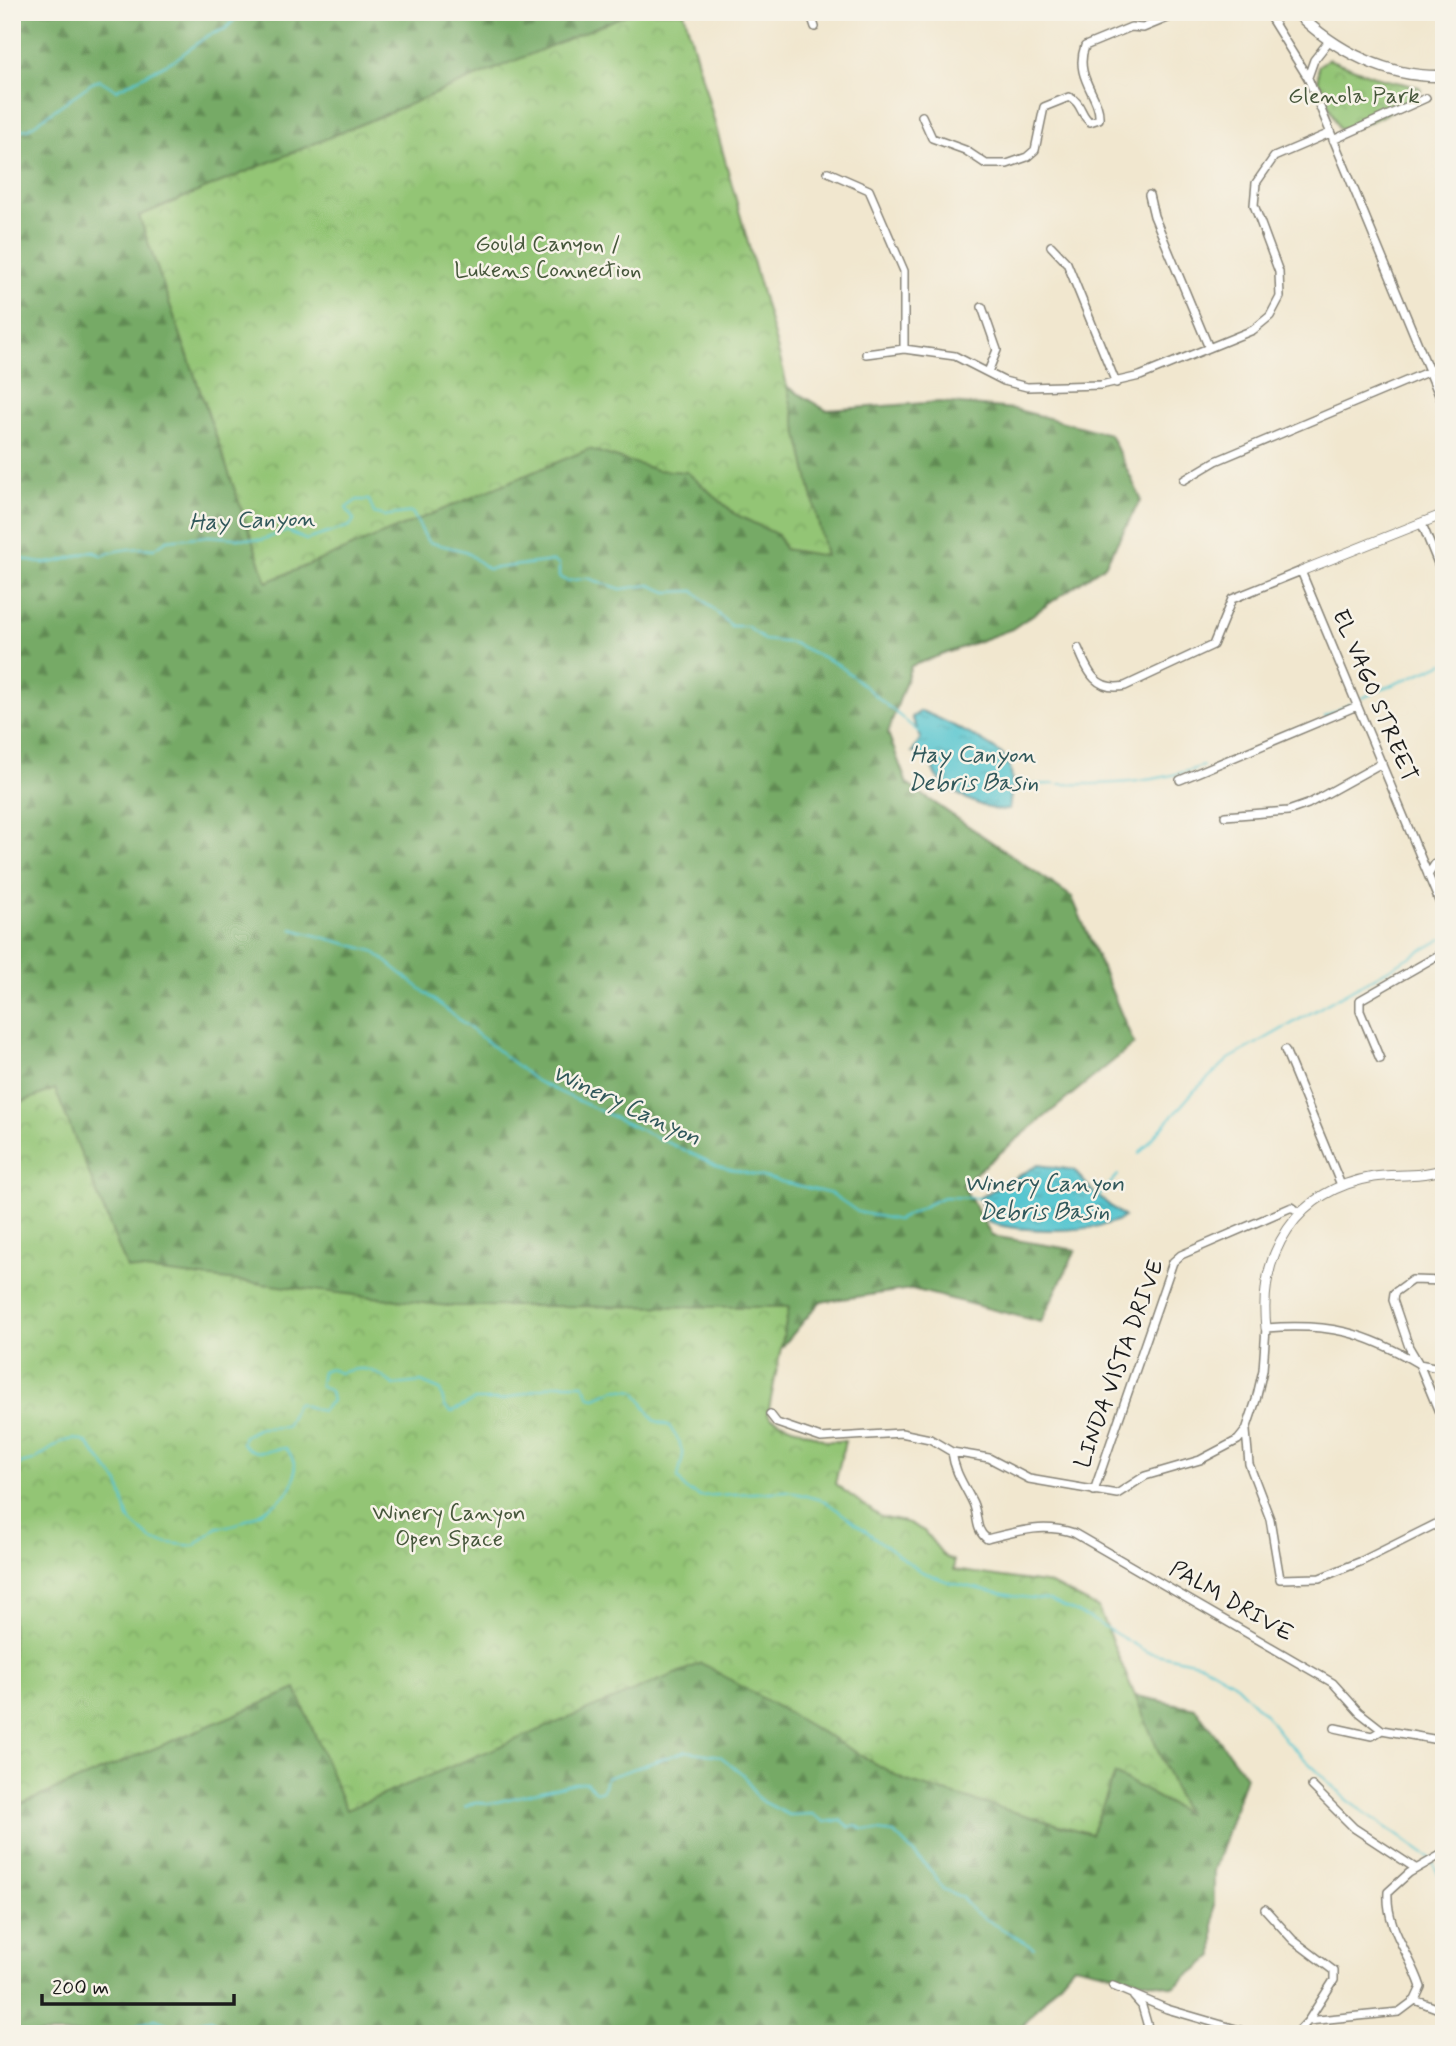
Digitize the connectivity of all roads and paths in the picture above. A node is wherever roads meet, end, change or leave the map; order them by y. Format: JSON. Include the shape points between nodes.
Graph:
{"nodes":[{"id":1,"x":810,"y":12,"type":"edge"},
{"id":2,"x":1182,"y":12,"type":"edge"},
{"id":3,"x":1267,"y":12,"type":"edge"},
{"id":4,"x":1296,"y":12,"type":"edge"},
{"id":5,"x":815,"y":27,"type":"dead end"},
{"id":6,"x":1329,"y":41,"type":"junction"},
{"id":7,"x":1444,"y":76,"type":"edge"},
{"id":8,"x":1308,"y":78,"type":"junction"},
{"id":9,"x":1426,"y":98,"type":"dead end"},
{"id":10,"x":922,"y":116,"type":"dead end"},
{"id":11,"x":1332,"y":136,"type":"junction"},
{"id":12,"x":828,"y":172,"type":"dead end"},
{"id":13,"x":1149,"y":195,"type":"dead end"},
{"id":14,"x":1051,"y":246,"type":"dead end"},
{"id":15,"x":982,"y":307,"type":"dead end"},
{"id":16,"x":1209,"y":348,"type":"junction"},
{"id":17,"x":904,"y":349,"type":"junction"},
{"id":18,"x":866,"y":354,"type":"dead end"},
{"id":19,"x":1444,"y":365,"type":"edge"},
{"id":20,"x":1429,"y":371,"type":"junction"},
{"id":21,"x":988,"y":372,"type":"junction"},
{"id":22,"x":1116,"y":383,"type":"junction"},
{"id":23,"x":1444,"y":407,"type":"edge"},
{"id":24,"x":1184,"y":480,"type":"dead end"},
{"id":25,"x":1444,"y":514,"type":"edge"},
{"id":26,"x":1422,"y":524,"type":"junction"},
{"id":27,"x":1301,"y":571,"type":"junction"},
{"id":28,"x":1444,"y":578,"type":"edge"},
{"id":29,"x":1078,"y":648,"type":"dead end"},
{"id":30,"x":1357,"y":706,"type":"junction"},
{"id":31,"x":1381,"y":763,"type":"junction"},
{"id":32,"x":1180,"y":780,"type":"dead end"},
{"id":33,"x":1225,"y":816,"type":"dead end"},
{"id":34,"x":1444,"y":861,"type":"edge"},
{"id":35,"x":1428,"y":875,"type":"junction"},
{"id":36,"x":1444,"y":913,"type":"edge"},
{"id":37,"x":1444,"y":952,"type":"edge"},
{"id":38,"x":1285,"y":1050,"type":"dead end"},
{"id":39,"x":1380,"y":1059,"type":"dead end"},
{"id":40,"x":1444,"y":1169,"type":"edge"},
{"id":41,"x":1341,"y":1185,"type":"junction"},
{"id":42,"x":1300,"y":1213,"type":"junction"},
{"id":43,"x":1444,"y":1281,"type":"edge"},
{"id":44,"x":1266,"y":1328,"type":"junction"},
{"id":45,"x":1419,"y":1364,"type":"junction"},
{"id":46,"x":1444,"y":1369,"type":"edge"},
{"id":47,"x":770,"y":1414,"type":"dead end"},
{"id":48,"x":1444,"y":1424,"type":"edge"},
{"id":49,"x":1246,"y":1430,"type":"junction"},
{"id":50,"x":952,"y":1452,"type":"junction"},
{"id":51,"x":1094,"y":1491,"type":"junction"},
{"id":52,"x":1444,"y":1520,"type":"edge"},
{"id":53,"x":1335,"y":1728,"type":"dead end"},
{"id":54,"x":1382,"y":1730,"type":"junction"},
{"id":55,"x":1444,"y":1741,"type":"edge"},
{"id":56,"x":1312,"y":1786,"type":"dead end"},
{"id":57,"x":1442,"y":1853,"type":"edge"},
{"id":58,"x":1419,"y":1866,"type":"junction"},
{"id":59,"x":1265,"y":1909,"type":"dead end"},
{"id":60,"x":1113,"y":1986,"type":"dead end"},
{"id":61,"x":1131,"y":1995,"type":"junction"},
{"id":62,"x":1415,"y":2000,"type":"junction"},
{"id":63,"x":1444,"y":2011,"type":"edge"},
{"id":64,"x":1308,"y":2021,"type":"junction"},
{"id":65,"x":1149,"y":2032,"type":"edge"},
{"id":66,"x":1253,"y":2034,"type":"edge"},
{"id":67,"x":1296,"y":2034,"type":"edge"}],
"edges":[{"from":1,"to":5,"type":"street"},
{"from":2,"to":10,"type":"street","via":[[1086,46],[1082,55],[1085,85],[1100,113],[1099,120],[1084,118],[1080,104],[1069,97],[1044,107],[1039,139],[1027,157],[1007,164],[986,164],[965,149],[932,138]]},
{"from":3,"to":8,"type":"street"},
{"from":4,"to":6,"type":"main road"},
{"from":6,"to":7,"type":"main road","via":[[1379,66]]},
{"from":6,"to":8,"type":"street","via":[[1314,60]]},
{"from":8,"to":11,"type":"street"},
{"from":9,"to":11,"type":"street"},
{"from":11,"to":16,"type":"street","via":[[1275,157],[1260,174],[1254,205],[1279,272],[1277,308],[1262,324]]},
{"from":11,"to":20,"type":"street"},
{"from":12,"to":17,"type":"street","via":[[869,190],[895,247],[904,271]]},
{"from":13,"to":16,"type":"street"},
{"from":14,"to":22,"type":"street","via":[[1067,263]]},
{"from":15,"to":21,"type":"street","via":[[996,350]]},
{"from":16,"to":22,"type":"street"},
{"from":17,"to":18,"type":"street"},
{"from":17,"to":21,"type":"street","via":[[955,356]]},
{"from":19,"to":20,"type":"street"},
{"from":20,"to":23,"type":"street"},
{"from":20,"to":24,"type":"street","via":[[1216,461]]},
{"from":21,"to":22,"type":"street","via":[[1027,387]]},
{"from":25,"to":26,"type":"street"},
{"from":26,"to":27,"type":"street"},
{"from":26,"to":28,"type":"street"},
{"from":27,"to":29,"type":"street","via":[[1232,599],[1217,639],[1198,654],[1125,686],[1102,686],[1087,671]]},
{"from":27,"to":30,"type":"street","name":"EL VAGO STREET"},
{"from":30,"to":31,"type":"street","name":"EL VAGO STREET"},
{"from":30,"to":32,"type":"street"},
{"from":31,"to":33,"type":"street","via":[[1288,811]]},
{"from":31,"to":35,"type":"street","name":"EL VAGO STREET"},
{"from":34,"to":35,"type":"street","via":[[1435,864]]},
{"from":35,"to":36,"type":"street","name":"EL VAGO STREET"},
{"from":37,"to":39,"type":"street","via":[[1360,1000],[1360,1011]]},
{"from":38,"to":41,"type":"street"},
{"from":40,"to":41,"type":"street"},
{"from":41,"to":42,"type":"street"},
{"from":42,"to":44,"type":"street","via":[[1268,1271]]},
{"from":42,"to":51,"type":"street","name":"LINDA VISTA DRIVE","via":[[1292,1207],[1271,1214],[1173,1262]]},
{"from":43,"to":45,"type":"street","via":[[1412,1280],[1394,1293],[1394,1306]]},
{"from":44,"to":45,"type":"street","via":[[1341,1329],[1366,1336]]},
{"from":44,"to":49,"type":"street","via":[[1263,1370]]},
{"from":45,"to":46,"type":"street"},
{"from":45,"to":48,"type":"street"},
{"from":47,"to":50,"type":"street","via":[[777,1423],[821,1438],[901,1433],[930,1439]]},
{"from":49,"to":51,"type":"street","via":[[1238,1440],[1199,1460],[1145,1476],[1126,1491]]},
{"from":49,"to":52,"type":"street","via":[[1249,1464],[1270,1519],[1280,1579],[1320,1578]]},
{"from":50,"to":51,"type":"street","via":[[989,1458],[1029,1479]]},
{"from":50,"to":54,"type":"street","name":"PALM DRIVE","via":[[955,1472],[986,1539],[1034,1527],[1074,1533],[1333,1683],[1359,1713]]},
{"from":53,"to":54,"type":"street","via":[[1372,1736]]},
{"from":54,"to":55,"type":"street","name":"PALM DRIVE"},
{"from":56,"to":58,"type":"street","via":[[1354,1828]]},
{"from":57,"to":58,"type":"street"},
{"from":58,"to":62,"type":"street","via":[[1388,1892],[1387,1910],[1421,1987]]},
{"from":59,"to":64,"type":"street","via":[[1293,1940],[1334,1971],[1334,1980]]},
{"from":60,"to":61,"type":"street"},
{"from":61,"to":65,"type":"street","via":[[1142,2006]]},
{"from":61,"to":66,"type":"street"},
{"from":62,"to":63,"type":"street"},
{"from":62,"to":64,"type":"street","via":[[1399,2012]]},
{"from":64,"to":67,"type":"street"}]}
